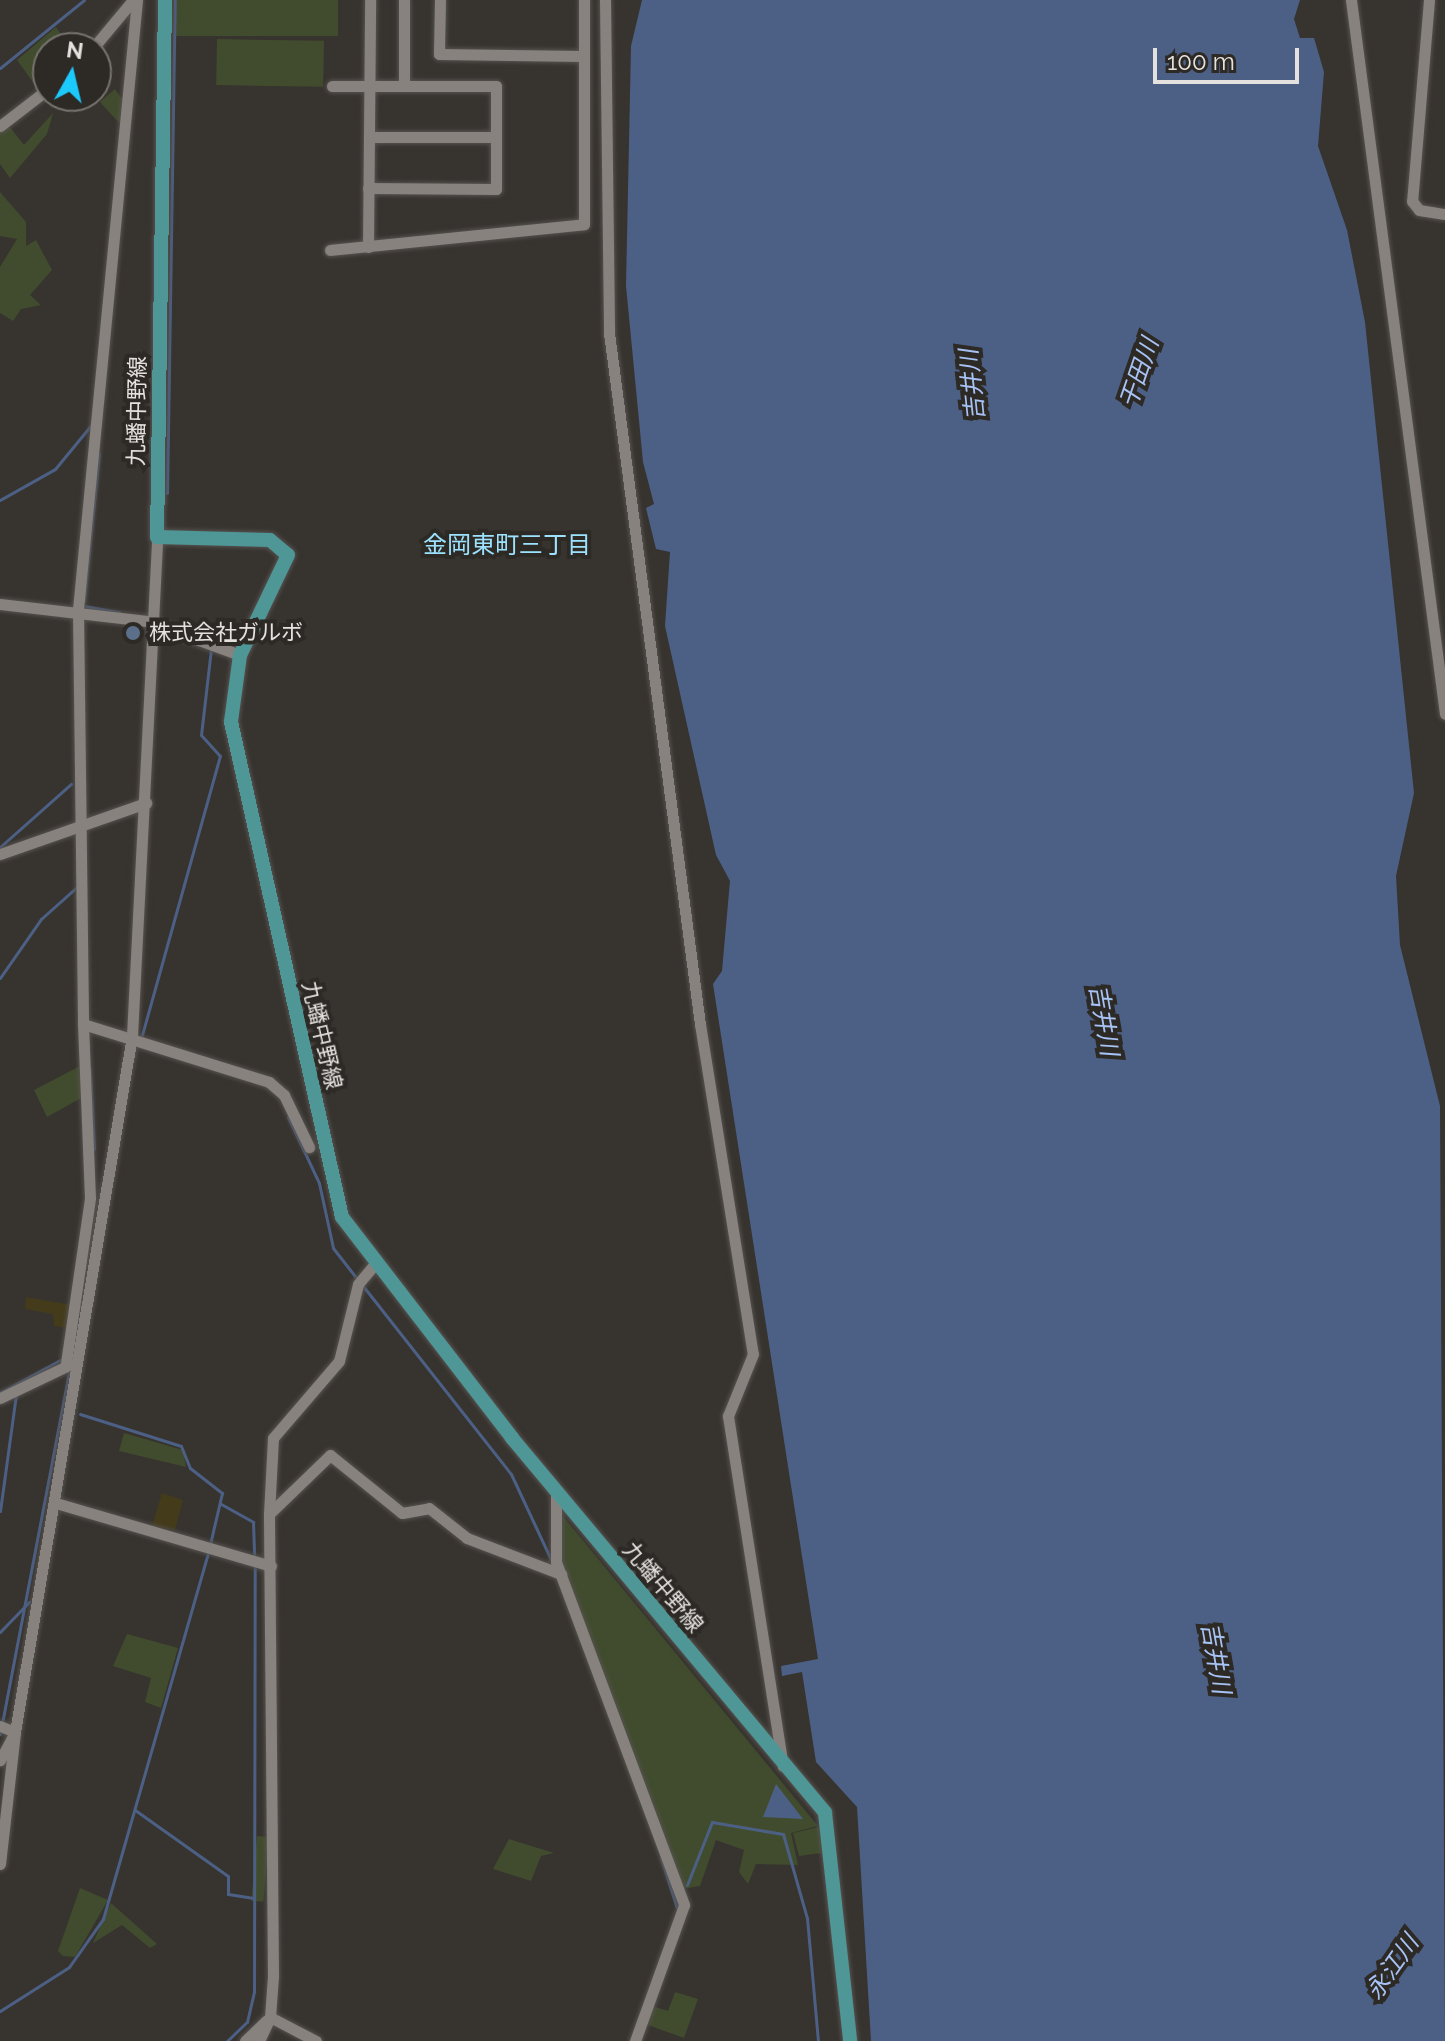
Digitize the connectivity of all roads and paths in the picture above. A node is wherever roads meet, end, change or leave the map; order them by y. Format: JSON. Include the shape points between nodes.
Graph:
{"nodes":[{"id":1,"x":135,"y":0,"type":"edge"},
{"id":2,"x":165,"y":0,"type":"edge"},
{"id":3,"x":370,"y":0,"type":"edge"},
{"id":4,"x":404,"y":0,"type":"edge"},
{"id":5,"x":440,"y":0,"type":"edge"},
{"id":6,"x":584,"y":0,"type":"edge"},
{"id":7,"x":605,"y":0,"type":"edge"},
{"id":8,"x":1351,"y":0,"type":"edge"},
{"id":9,"x":1429,"y":0,"type":"edge"},
{"id":10,"x":107,"y":32,"type":"edge"},
{"id":11,"x":582,"y":56,"type":"junction"},
{"id":12,"x":332,"y":86,"type":"dead end"},
{"id":13,"x":369,"y":86,"type":"junction"},
{"id":14,"x":404,"y":86,"type":"junction"},
{"id":15,"x":32,"y":101,"type":"edge"},
{"id":16,"x":0,"y":126,"type":"edge"},
{"id":17,"x":369,"y":137,"type":"junction"},
{"id":18,"x":496,"y":137,"type":"junction"},
{"id":19,"x":368,"y":188,"type":"junction"},
{"id":20,"x":1445,"y":214,"type":"edge"},
{"id":21,"x":368,"y":247,"type":"junction"},
{"id":22,"x":330,"y":250,"type":"dead end"},
{"id":23,"x":157,"y":537,"type":"junction"},
{"id":24,"x":0,"y":604,"type":"edge"},
{"id":25,"x":82,"y":610,"type":"junction"},
{"id":26,"x":154,"y":623,"type":"junction"},
{"id":27,"x":240,"y":655,"type":"junction"},
{"id":28,"x":1445,"y":714,"type":"edge"},
{"id":29,"x":146,"y":803,"type":"junction"},
{"id":30,"x":79,"y":829,"type":"junction"},
{"id":31,"x":0,"y":854,"type":"edge"},
{"id":32,"x":86,"y":1024,"type":"junction"},
{"id":33,"x":132,"y":1036,"type":"junction"},
{"id":34,"x":309,"y":1147,"type":"dead end"},
{"id":35,"x":374,"y":1265,"type":"junction"},
{"id":36,"x":70,"y":1362,"type":"junction"},
{"id":37,"x":0,"y":1398,"type":"edge"},
{"id":38,"x":556,"y":1493,"type":"junction"},
{"id":39,"x":56,"y":1503,"type":"junction"},
{"id":40,"x":269,"y":1514,"type":"junction"},
{"id":41,"x":268,"y":1566,"type":"junction"},
{"id":42,"x":558,"y":1575,"type":"junction"},
{"id":43,"x":7,"y":1729,"type":"edge"},
{"id":44,"x":0,"y":1760,"type":"edge"},
{"id":45,"x":783,"y":1766,"type":"junction"},
{"id":46,"x":0,"y":1864,"type":"edge"},
{"id":47,"x":268,"y":2018,"type":"junction"},
{"id":48,"x":245,"y":2041,"type":"edge"},
{"id":49,"x":259,"y":2041,"type":"edge"},
{"id":50,"x":316,"y":2041,"type":"edge"},
{"id":51,"x":635,"y":2041,"type":"edge"},
{"id":52,"x":850,"y":2041,"type":"edge"}],
"edges":[{"from":1,"to":10,"type":"street"},
{"from":1,"to":25,"type":"street"},
{"from":2,"to":23,"type":"main road","name":"九蟠中野線"},
{"from":3,"to":13,"type":"street"},
{"from":4,"to":14,"type":"street"},
{"from":5,"to":11,"type":"street","via":[[439,54]]},
{"from":6,"to":11,"type":"street"},
{"from":7,"to":45,"type":"street","via":[[609,333],[700,1024],[753,1354],[728,1416]]},
{"from":8,"to":28,"type":"street"},
{"from":9,"to":20,"type":"street","via":[[1412,201]]},
{"from":11,"to":21,"type":"street","via":[[584,224]]},
{"from":12,"to":13,"type":"street"},
{"from":13,"to":14,"type":"street"},
{"from":13,"to":17,"type":"street"},
{"from":14,"to":18,"type":"street","via":[[496,86]]},
{"from":15,"to":16,"type":"street"},
{"from":17,"to":18,"type":"street"},
{"from":17,"to":19,"type":"street"},
{"from":18,"to":19,"type":"street","via":[[496,189]]},
{"from":19,"to":21,"type":"street"},
{"from":21,"to":22,"type":"street"},
{"from":23,"to":26,"type":"street"},
{"from":23,"to":27,"type":"main road","name":"九蟠中野線","via":[[270,540],[284,547],[282,574]]},
{"from":24,"to":25,"type":"street"},
{"from":25,"to":26,"type":"street"},
{"from":25,"to":30,"type":"street"},
{"from":26,"to":27,"type":"street"},
{"from":26,"to":29,"type":"street"},
{"from":27,"to":35,"type":"main road","name":"九蟠中野線","via":[[230,706],[247,799],[336,1197]]},
{"from":29,"to":30,"type":"street"},
{"from":29,"to":33,"type":"street"},
{"from":30,"to":31,"type":"street"},
{"from":30,"to":32,"type":"street"},
{"from":32,"to":33,"type":"street"},
{"from":32,"to":36,"type":"street","via":[[90,1198]]},
{"from":33,"to":34,"type":"street","via":[[269,1082],[284,1095]]},
{"from":33,"to":36,"type":"street"},
{"from":35,"to":38,"type":"main road","name":"九蟠中野線"},
{"from":35,"to":40,"type":"street","via":[[359,1282],[347,1348],[273,1438]]},
{"from":36,"to":37,"type":"street"},
{"from":36,"to":39,"type":"street"},
{"from":38,"to":42,"type":"street","via":[[552,1522]]},
{"from":38,"to":45,"type":"main road","name":"九蟠中野線"},
{"from":39,"to":41,"type":"street"},
{"from":39,"to":43,"type":"street"},
{"from":40,"to":41,"type":"street"},
{"from":40,"to":42,"type":"street","via":[[330,1455],[396,1510],[407,1515],[429,1508],[467,1538]]},
{"from":41,"to":47,"type":"street"},
{"from":42,"to":51,"type":"street","via":[[684,1905]]},
{"from":43,"to":44,"type":"street"},
{"from":43,"to":46,"type":"street"},
{"from":45,"to":52,"type":"main road","name":"九蟠中野線","via":[[830,1826]]},
{"from":47,"to":48,"type":"street"},
{"from":47,"to":49,"type":"street"},
{"from":47,"to":50,"type":"street"}]}
